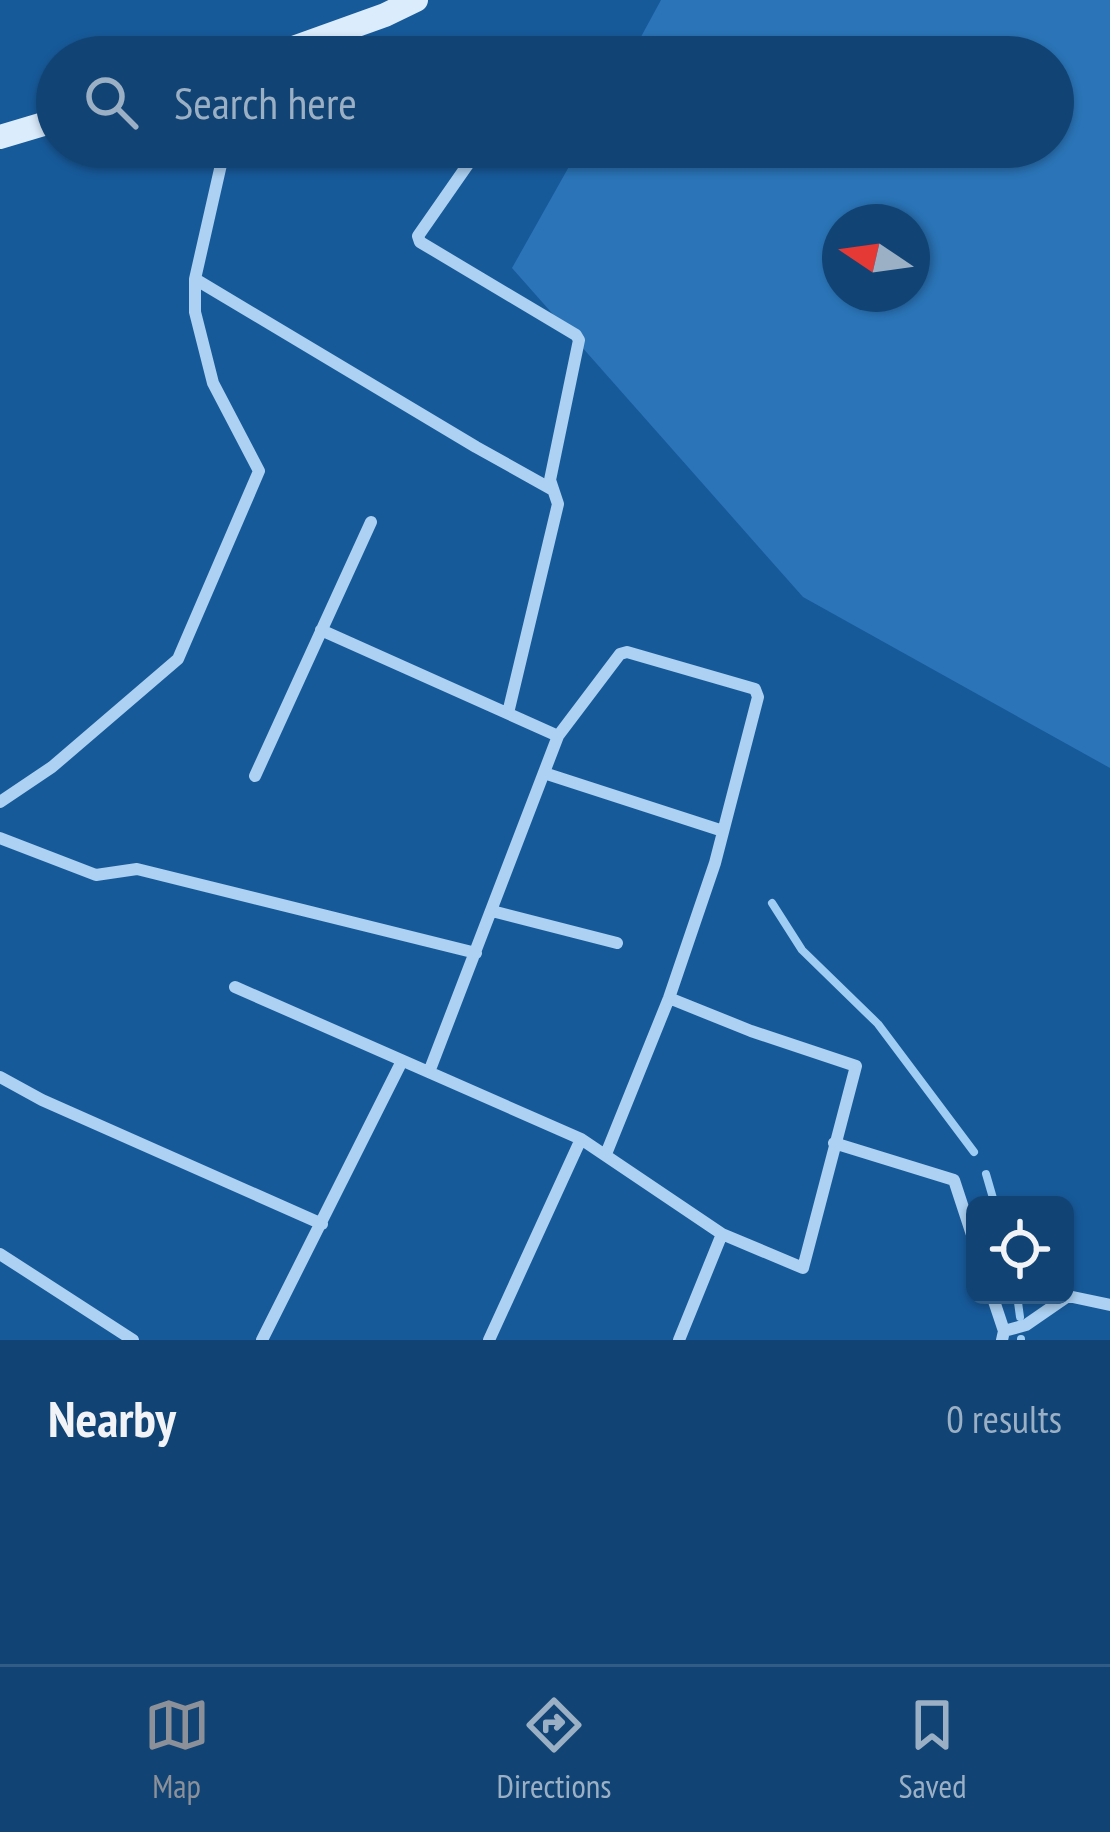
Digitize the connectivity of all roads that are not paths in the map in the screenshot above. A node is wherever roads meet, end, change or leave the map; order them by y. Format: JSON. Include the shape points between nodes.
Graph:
{"nodes":[{"id":1,"x":416,"y":0,"type":"edge"},
{"id":2,"x":327,"y":36,"type":"edge"},
{"id":3,"x":36,"y":126,"type":"edge"},
{"id":4,"x":0,"y":137,"type":"edge"},
{"id":5,"x":220,"y":168,"type":"edge"},
{"id":6,"x":465,"y":168,"type":"edge"},
{"id":7,"x":195,"y":279,"type":"junction"},
{"id":8,"x":553,"y":490,"type":"junction"},
{"id":9,"x":371,"y":522,"type":"dead end"},
{"id":10,"x":321,"y":630,"type":"junction"},
{"id":11,"x":508,"y":713,"type":"junction"},
{"id":12,"x":558,"y":736,"type":"junction"},
{"id":13,"x":544,"y":773,"type":"junction"},
{"id":14,"x":255,"y":776,"type":"dead end"},
{"id":15,"x":0,"y":802,"type":"edge"},
{"id":16,"x":723,"y":831,"type":"junction"},
{"id":17,"x":0,"y":838,"type":"edge"},
{"id":18,"x":491,"y":911,"type":"junction"},
{"id":19,"x":617,"y":943,"type":"dead end"},
{"id":20,"x":476,"y":953,"type":"junction"},
{"id":21,"x":235,"y":988,"type":"dead end"},
{"id":22,"x":668,"y":998,"type":"junction"},
{"id":23,"x":402,"y":1060,"type":"junction"},
{"id":24,"x":429,"y":1072,"type":"junction"},
{"id":25,"x":0,"y":1077,"type":"edge"},
{"id":26,"x":581,"y":1139,"type":"junction"},
{"id":27,"x":834,"y":1143,"type":"junction"},
{"id":28,"x":606,"y":1154,"type":"junction"},
{"id":29,"x":966,"y":1217,"type":"edge"},
{"id":30,"x":322,"y":1224,"type":"junction"},
{"id":31,"x":722,"y":1234,"type":"junction"},
{"id":32,"x":0,"y":1254,"type":"edge"},
{"id":33,"x":994,"y":1304,"type":"edge"},
{"id":34,"x":1110,"y":1305,"type":"edge"},
{"id":35,"x":1003,"y":1335,"type":"edge"},
{"id":36,"x":133,"y":1340,"type":"edge"},
{"id":37,"x":262,"y":1340,"type":"edge"},
{"id":38,"x":490,"y":1340,"type":"edge"},
{"id":39,"x":679,"y":1340,"type":"edge"}],
"edges":[{"from":1,"to":2,"type":"street"},
{"from":3,"to":4,"type":"street"},
{"from":5,"to":7,"type":"street"},
{"from":6,"to":8,"type":"street","via":[[419,242],[578,337]]},
{"from":7,"to":8,"type":"street"},
{"from":7,"to":15,"type":"street","via":[[213,382],[259,471],[178,659]]},
{"from":8,"to":11,"type":"street","via":[[558,504]]},
{"from":9,"to":10,"type":"street"},
{"from":10,"to":11,"type":"street"},
{"from":10,"to":14,"type":"street"},
{"from":11,"to":12,"type":"street"},
{"from":12,"to":13,"type":"street"},
{"from":12,"to":16,"type":"street","via":[[623,652],[755,689]]},
{"from":13,"to":16,"type":"street"},
{"from":13,"to":18,"type":"street"},
{"from":16,"to":22,"type":"street"},
{"from":17,"to":20,"type":"street","via":[[96,875],[137,869]]},
{"from":18,"to":19,"type":"street"},
{"from":18,"to":20,"type":"street"},
{"from":20,"to":24,"type":"street"},
{"from":21,"to":23,"type":"street"},
{"from":22,"to":27,"type":"street","via":[[856,1066]]},
{"from":22,"to":28,"type":"street"},
{"from":23,"to":24,"type":"street"},
{"from":23,"to":30,"type":"street"},
{"from":24,"to":26,"type":"street"},
{"from":25,"to":30,"type":"street"},
{"from":26,"to":28,"type":"street"},
{"from":26,"to":38,"type":"street"},
{"from":27,"to":29,"type":"street","via":[[954,1180]]},
{"from":27,"to":31,"type":"street","via":[[803,1268]]},
{"from":28,"to":31,"type":"street"},
{"from":30,"to":37,"type":"street"},
{"from":31,"to":39,"type":"street"},
{"from":32,"to":36,"type":"street"},
{"from":33,"to":35,"type":"street"},
{"from":34,"to":35,"type":"street","via":[[1068,1296]]}]}
